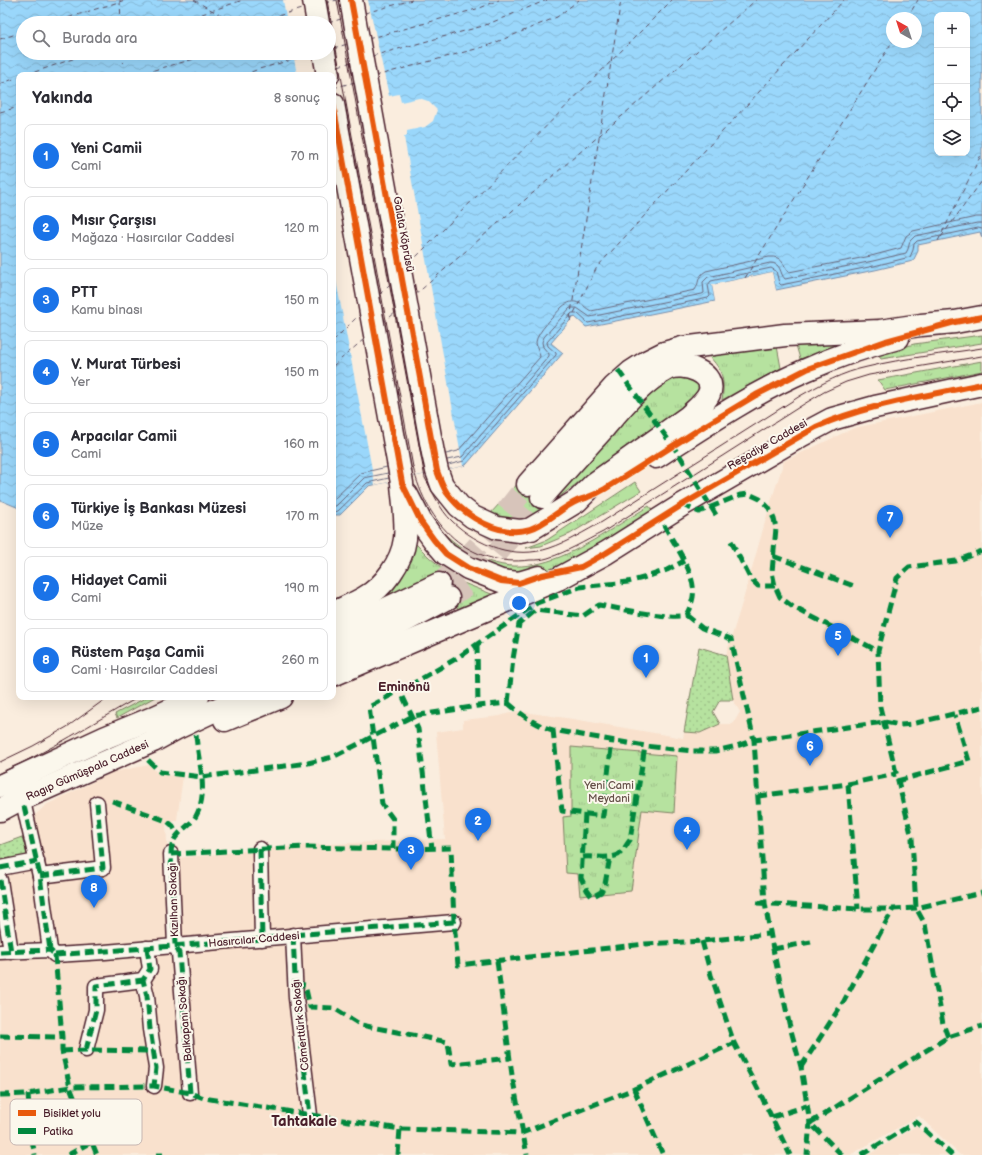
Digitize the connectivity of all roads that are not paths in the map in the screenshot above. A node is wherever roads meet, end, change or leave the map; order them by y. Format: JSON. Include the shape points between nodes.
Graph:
{"nodes":[{"id":1,"x":314,"y":0,"type":"edge"},
{"id":2,"x":351,"y":0,"type":"edge"},
{"id":3,"x":317,"y":16,"type":"edge"},
{"id":4,"x":325,"y":60,"type":"edge"},
{"id":5,"x":327,"y":72,"type":"edge"},
{"id":6,"x":336,"y":120,"type":"edge"},
{"id":7,"x":982,"y":317,"type":"edge"},
{"id":8,"x":955,"y":322,"type":"junction"},
{"id":9,"x":982,"y":384,"type":"edge"},
{"id":10,"x":402,"y":483,"type":"junction"},
{"id":11,"x":576,"y":501,"type":"junction"},
{"id":12,"x":581,"y":567,"type":"junction"},
{"id":13,"x":336,"y":612,"type":"edge"},
{"id":14,"x":336,"y":633,"type":"edge"},
{"id":15,"x":336,"y":653,"type":"edge"},
{"id":16,"x":336,"y":674,"type":"edge"},
{"id":17,"x":167,"y":700,"type":"edge"},
{"id":18,"x":192,"y":700,"type":"edge"},
{"id":19,"x":238,"y":700,"type":"edge"},
{"id":20,"x":274,"y":700,"type":"edge"},
{"id":21,"x":104,"y":738,"type":"junction"},
{"id":22,"x":153,"y":741,"type":"junction"},
{"id":23,"x":0,"y":786,"type":"edge"},
{"id":24,"x":97,"y":804,"type":"dead end"},
{"id":25,"x":24,"y":806,"type":"dead end"},
{"id":26,"x":0,"y":810,"type":"edge"},
{"id":27,"x":260,"y":848,"type":"dead end"},
{"id":28,"x":171,"y":854,"type":"dead end"},
{"id":29,"x":37,"y":861,"type":"junction"},
{"id":30,"x":0,"y":868,"type":"edge"},
{"id":31,"x":40,"y":876,"type":"junction"},
{"id":32,"x":0,"y":880,"type":"edge"},
{"id":33,"x":454,"y":922,"type":"dead end"},
{"id":34,"x":293,"y":935,"type":"junction"},
{"id":35,"x":262,"y":939,"type":"junction"},
{"id":36,"x":174,"y":946,"type":"junction"},
{"id":37,"x":147,"y":948,"type":"junction"},
{"id":38,"x":6,"y":952,"type":"edge"},
{"id":39,"x":52,"y":952,"type":"junction"},
{"id":40,"x":143,"y":980,"type":"junction"},
{"id":41,"x":86,"y":1050,"type":"dead end"},
{"id":42,"x":154,"y":1086,"type":"dead end"},
{"id":43,"x":190,"y":1094,"type":"dead end"},
{"id":44,"x":310,"y":1115,"type":"dead end"}],
"edges":[{"from":1,"to":3,"type":"main road"},
{"from":2,"to":11,"type":"main road","name":"Galata Köprüsü","via":[[437,471],[442,485],[459,506],[473,517],[497,528],[514,531],[531,529]]},
{"from":4,"to":5,"type":"main road"},
{"from":6,"to":10,"type":"main road"},
{"from":7,"to":8,"type":"main road"},
{"from":8,"to":11,"type":"main road","via":[[864,348],[792,376],[701,428],[605,489]]},
{"from":8,"to":11,"type":"main road","via":[[880,331],[785,335],[682,348],[664,353],[631,372],[614,387],[535,490],[645,383],[669,368],[681,366],[699,371],[710,385],[709,394],[688,417],[594,484]]},
{"from":9,"to":12,"type":"main road","name":"Reşadiye Caddesi","via":[[874,407],[816,427]]},
{"from":10,"to":12,"type":"main road","via":[[421,522],[434,540],[446,554],[468,568],[501,581],[519,583]]},
{"from":10,"to":13,"type":"main road","via":[[406,531],[398,561],[383,583],[365,598]]},
{"from":12,"to":16,"type":"main road","name":"Reşadiye Caddesi"},
{"from":14,"to":15,"type":"main road","via":[[444,591],[399,624]]},
{"from":17,"to":21,"type":"main road","via":[[127,720]]},
{"from":18,"to":21,"type":"main road"},
{"from":19,"to":22,"type":"main road","name":"Ragıp Gümüşpala Caddesi"},
{"from":20,"to":22,"type":"main road","via":[[196,733],[169,741]]},
{"from":21,"to":23,"type":"main road","name":"Ragıp Gümüşpala Caddesi"},
{"from":22,"to":26,"type":"main road","name":"Ragıp Gümüşpala Caddesi"},
{"from":24,"to":31,"type":"street","via":[[103,868]]},
{"from":25,"to":29,"type":"street"},
{"from":27,"to":35,"type":"street"},
{"from":28,"to":36,"type":"street","name":"Kızılhan Sokağı"},
{"from":29,"to":30,"type":"street"},
{"from":29,"to":31,"type":"street"},
{"from":31,"to":39,"type":"street"},
{"from":32,"to":38,"type":"street"},
{"from":33,"to":34,"type":"street","name":"Hasırcılar Caddesi"},
{"from":34,"to":35,"type":"street","name":"Hasırcılar Caddesi"},
{"from":34,"to":44,"type":"street","name":"Cömerttürk Sokağı","via":[[296,998]]},
{"from":35,"to":36,"type":"street","name":"Hasırcılar Caddesi"},
{"from":36,"to":37,"type":"street","name":"Hasırcılar Caddesi"},
{"from":36,"to":43,"type":"street","name":"Balkapanı Sokağı","via":[[179,953]]},
{"from":37,"to":39,"type":"street","name":"Hasırcılar Caddesi"},
{"from":37,"to":40,"type":"street","via":[[150,970]]},
{"from":38,"to":39,"type":"street","name":"Hasırcılar Caddesi"},
{"from":40,"to":41,"type":"street","via":[[96,986],[96,1010]]},
{"from":40,"to":42,"type":"street","via":[[156,1068]]}]}
